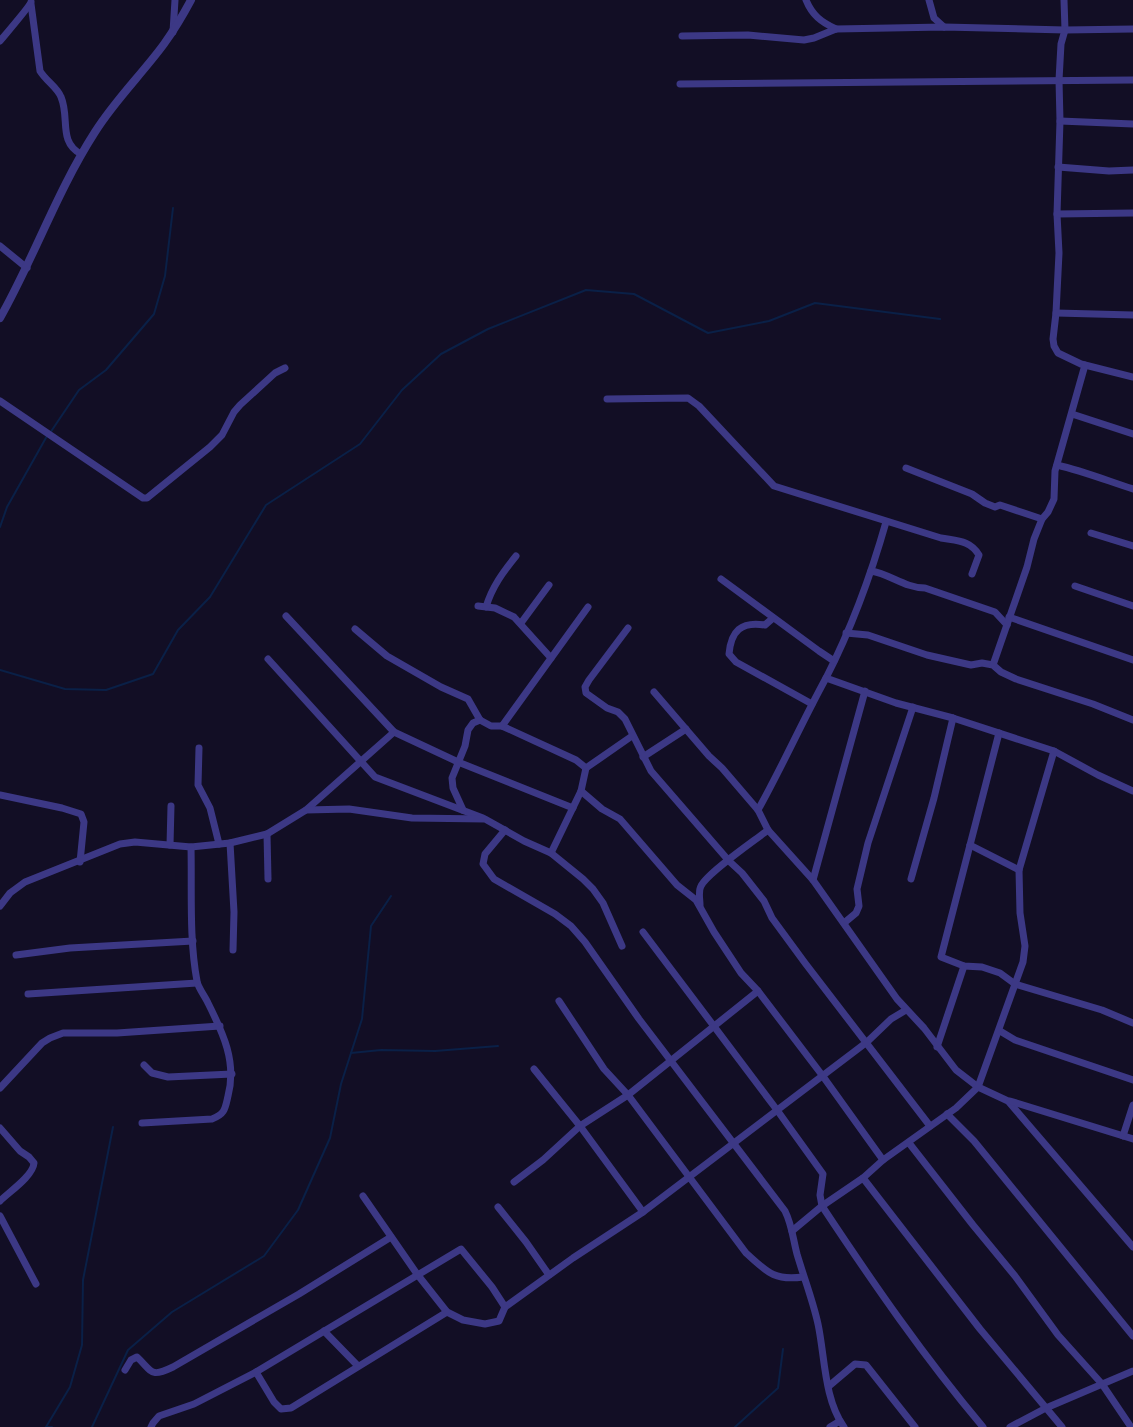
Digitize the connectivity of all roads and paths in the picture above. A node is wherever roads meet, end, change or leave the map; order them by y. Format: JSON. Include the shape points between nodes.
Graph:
{"nodes":[{"id":1,"x":175,"y":0,"type":"edge"},
{"id":2,"x":191,"y":0,"type":"edge"},
{"id":3,"x":806,"y":0,"type":"edge"},
{"id":4,"x":929,"y":0,"type":"edge"},
{"id":5,"x":1064,"y":0,"type":"edge"},
{"id":6,"x":30,"y":2,"type":"edge"},
{"id":7,"x":944,"y":28,"type":"junction"},
{"id":8,"x":836,"y":29,"type":"junction"},
{"id":9,"x":1133,"y":29,"type":"edge"},
{"id":10,"x":1065,"y":30,"type":"junction"},
{"id":11,"x":173,"y":32,"type":"junction"},
{"id":12,"x":682,"y":36,"type":"dead end"},
{"id":13,"x":0,"y":41,"type":"edge"},
{"id":14,"x":1059,"y":80,"type":"junction"},
{"id":15,"x":1133,"y":80,"type":"edge"},
{"id":16,"x":680,"y":84,"type":"dead end"},
{"id":17,"x":1060,"y":121,"type":"junction"},
{"id":18,"x":1133,"y":124,"type":"edge"},
{"id":19,"x":82,"y":154,"type":"junction"},
{"id":20,"x":1058,"y":166,"type":"junction"},
{"id":21,"x":1133,"y":170,"type":"edge"},
{"id":22,"x":1133,"y":213,"type":"edge"},
{"id":23,"x":1057,"y":214,"type":"junction"},
{"id":24,"x":2,"y":251,"type":"edge"},
{"id":25,"x":27,"y":268,"type":"junction"},
{"id":26,"x":1056,"y":313,"type":"junction"},
{"id":27,"x":1133,"y":315,"type":"edge"},
{"id":28,"x":0,"y":318,"type":"edge"},
{"id":29,"x":1086,"y":365,"type":"junction"},
{"id":30,"x":285,"y":368,"type":"dead end"},
{"id":31,"x":1133,"y":377,"type":"edge"},
{"id":32,"x":607,"y":399,"type":"dead end"},
{"id":33,"x":0,"y":401,"type":"edge"},
{"id":34,"x":1072,"y":414,"type":"junction"},
{"id":35,"x":1133,"y":434,"type":"edge"},
{"id":36,"x":1057,"y":465,"type":"junction"},
{"id":37,"x":906,"y":468,"type":"dead end"},
{"id":38,"x":1133,"y":490,"type":"edge"},
{"id":39,"x":1042,"y":519,"type":"junction"},
{"id":40,"x":886,"y":522,"type":"junction"},
{"id":41,"x":1091,"y":533,"type":"dead end"},
{"id":42,"x":1133,"y":546,"type":"edge"},
{"id":43,"x":516,"y":556,"type":"dead end"},
{"id":44,"x":871,"y":571,"type":"junction"},
{"id":45,"x":972,"y":574,"type":"dead end"},
{"id":46,"x":720,"y":579,"type":"dead end"},
{"id":47,"x":549,"y":585,"type":"dead end"},
{"id":48,"x":1075,"y":586,"type":"dead end"},
{"id":49,"x":478,"y":606,"type":"dead end"},
{"id":50,"x":1133,"y":606,"type":"edge"},
{"id":51,"x":486,"y":607,"type":"junction"},
{"id":52,"x":588,"y":607,"type":"dead end"},
{"id":53,"x":286,"y":616,"type":"dead end"},
{"id":54,"x":1009,"y":617,"type":"junction"},
{"id":55,"x":773,"y":618,"type":"junction"},
{"id":56,"x":521,"y":623,"type":"junction"},
{"id":57,"x":1007,"y":625,"type":"junction"},
{"id":58,"x":628,"y":628,"type":"dead end"},
{"id":59,"x":355,"y":630,"type":"dead end"},
{"id":60,"x":846,"y":633,"type":"junction"},
{"id":61,"x":551,"y":658,"type":"junction"},
{"id":62,"x":268,"y":659,"type":"dead end"},
{"id":63,"x":1133,"y":660,"type":"edge"},
{"id":64,"x":834,"y":661,"type":"junction"},
{"id":65,"x":993,"y":665,"type":"junction"},
{"id":66,"x":830,"y":670,"type":"junction"},
{"id":67,"x":826,"y":678,"type":"junction"},
{"id":68,"x":838,"y":682,"type":"junction"},
{"id":69,"x":865,"y":691,"type":"junction"},
{"id":70,"x":654,"y":692,"type":"dead end"},
{"id":71,"x":812,"y":704,"type":"junction"},
{"id":72,"x":913,"y":707,"type":"junction"},
{"id":73,"x":953,"y":718,"type":"junction"},
{"id":74,"x":480,"y":720,"type":"junction"},
{"id":75,"x":1133,"y":720,"type":"edge"},
{"id":76,"x":502,"y":726,"type":"junction"},
{"id":77,"x":686,"y":729,"type":"junction"},
{"id":78,"x":394,"y":732,"type":"junction"},
{"id":79,"x":1000,"y":733,"type":"junction"},
{"id":80,"x":632,"y":736,"type":"junction"},
{"id":81,"x":199,"y":748,"type":"dead end"},
{"id":82,"x":1054,"y":751,"type":"junction"},
{"id":83,"x":643,"y":757,"type":"junction"},
{"id":84,"x":360,"y":761,"type":"junction"},
{"id":85,"x":458,"y":762,"type":"junction"},
{"id":86,"x":586,"y":768,"type":"junction"},
{"id":87,"x":581,"y":791,"type":"junction"},
{"id":88,"x":1133,"y":791,"type":"edge"},
{"id":89,"x":0,"y":795,"type":"edge"},
{"id":90,"x":171,"y":806,"type":"dead end"},
{"id":91,"x":573,"y":808,"type":"junction"},
{"id":92,"x":306,"y":810,"type":"junction"},
{"id":93,"x":463,"y":810,"type":"junction"},
{"id":94,"x":758,"y":810,"type":"junction"},
{"id":95,"x":485,"y":819,"type":"junction"},
{"id":96,"x":505,"y":830,"type":"junction"},
{"id":97,"x":768,"y":830,"type":"junction"},
{"id":98,"x":267,"y":834,"type":"junction"},
{"id":99,"x":230,"y":843,"type":"junction"},
{"id":100,"x":219,"y":844,"type":"junction"},
{"id":101,"x":170,"y":845,"type":"junction"},
{"id":102,"x":970,"y":845,"type":"junction"},
{"id":103,"x":191,"y":847,"type":"junction"},
{"id":104,"x":551,"y":853,"type":"junction"},
{"id":105,"x":729,"y":861,"type":"junction"},
{"id":106,"x":80,"y":862,"type":"junction"},
{"id":107,"x":1019,"y":870,"type":"junction"},
{"id":108,"x":268,"y":879,"type":"dead end"},
{"id":109,"x":911,"y":879,"type":"dead end"},
{"id":110,"x":814,"y":880,"type":"junction"},
{"id":111,"x":700,"y":905,"type":"junction"},
{"id":112,"x":0,"y":906,"type":"edge"},
{"id":113,"x":844,"y":923,"type":"junction"},
{"id":114,"x":643,"y":932,"type":"dead end"},
{"id":115,"x":193,"y":941,"type":"junction"},
{"id":116,"x":622,"y":946,"type":"dead end"},
{"id":117,"x":233,"y":950,"type":"dead end"},
{"id":118,"x":16,"y":955,"type":"dead end"},
{"id":119,"x":964,"y":966,"type":"junction"},
{"id":120,"x":197,"y":983,"type":"junction"},
{"id":121,"x":1015,"y":984,"type":"junction"},
{"id":122,"x":758,"y":992,"type":"junction"},
{"id":123,"x":28,"y":994,"type":"dead end"},
{"id":124,"x":559,"y":1001,"type":"dead end"},
{"id":125,"x":906,"y":1010,"type":"junction"},
{"id":126,"x":1133,"y":1023,"type":"edge"},
{"id":127,"x":714,"y":1025,"type":"junction"},
{"id":128,"x":220,"y":1026,"type":"junction"},
{"id":129,"x":1000,"y":1031,"type":"junction"},
{"id":130,"x":867,"y":1042,"type":"junction"},
{"id":131,"x":938,"y":1047,"type":"junction"},
{"id":132,"x":670,"y":1060,"type":"junction"},
{"id":133,"x":144,"y":1065,"type":"dead end"},
{"id":134,"x":534,"y":1069,"type":"dead end"},
{"id":135,"x":232,"y":1074,"type":"junction"},
{"id":136,"x":822,"y":1075,"type":"junction"},
{"id":137,"x":1133,"y":1080,"type":"edge"},
{"id":138,"x":0,"y":1088,"type":"edge"},
{"id":139,"x":978,"y":1088,"type":"junction"},
{"id":140,"x":628,"y":1095,"type":"junction"},
{"id":141,"x":1008,"y":1100,"type":"junction"},
{"id":142,"x":1133,"y":1105,"type":"edge"},
{"id":143,"x":777,"y":1110,"type":"junction"},
{"id":144,"x":947,"y":1114,"type":"junction"},
{"id":145,"x":142,"y":1123,"type":"dead end"},
{"id":146,"x":580,"y":1126,"type":"junction"},
{"id":147,"x":930,"y":1126,"type":"junction"},
{"id":148,"x":0,"y":1128,"type":"edge"},
{"id":149,"x":1123,"y":1136,"type":"junction"},
{"id":150,"x":1133,"y":1139,"type":"edge"},
{"id":151,"x":732,"y":1143,"type":"junction"},
{"id":152,"x":909,"y":1143,"type":"junction"},
{"id":153,"x":883,"y":1160,"type":"junction"},
{"id":154,"x":688,"y":1177,"type":"junction"},
{"id":155,"x":863,"y":1178,"type":"junction"},
{"id":156,"x":514,"y":1182,"type":"dead end"},
{"id":157,"x":363,"y":1196,"type":"dead end"},
{"id":158,"x":0,"y":1201,"type":"edge"},
{"id":159,"x":822,"y":1206,"type":"junction"},
{"id":160,"x":498,"y":1207,"type":"dead end"},
{"id":161,"x":643,"y":1212,"type":"junction"},
{"id":162,"x":0,"y":1216,"type":"edge"},
{"id":163,"x":792,"y":1231,"type":"junction"},
{"id":164,"x":391,"y":1237,"type":"junction"},
{"id":165,"x":1133,"y":1247,"type":"edge"},
{"id":166,"x":417,"y":1274,"type":"junction"},
{"id":167,"x":549,"y":1276,"type":"junction"},
{"id":168,"x":804,"y":1277,"type":"junction"},
{"id":169,"x":36,"y":1284,"type":"dead end"},
{"id":170,"x":505,"y":1307,"type":"junction"},
{"id":171,"x":447,"y":1312,"type":"junction"},
{"id":172,"x":324,"y":1331,"type":"junction"},
{"id":173,"x":1133,"y":1336,"type":"edge"},
{"id":174,"x":358,"y":1366,"type":"junction"},
{"id":175,"x":125,"y":1370,"type":"dead end"},
{"id":176,"x":1133,"y":1371,"type":"edge"},
{"id":177,"x":256,"y":1372,"type":"junction"},
{"id":178,"x":1102,"y":1384,"type":"junction"},
{"id":179,"x":829,"y":1386,"type":"junction"},
{"id":180,"x":1046,"y":1408,"type":"junction"},
{"id":181,"x":842,"y":1424,"type":"edge"},
{"id":182,"x":151,"y":1427,"type":"edge"},
{"id":183,"x":830,"y":1427,"type":"edge"},
{"id":184,"x":915,"y":1427,"type":"edge"},
{"id":185,"x":983,"y":1427,"type":"edge"},
{"id":186,"x":1010,"y":1427,"type":"edge"},
{"id":187,"x":1062,"y":1427,"type":"edge"},
{"id":188,"x":1131,"y":1427,"type":"edge"}],
"edges":[{"from":1,"to":11,"type":"street"},
{"from":2,"to":11,"type":"street"},
{"from":3,"to":8,"type":"street","via":[[818,20]]},
{"from":4,"to":7,"type":"street","via":[[934,18]]},
{"from":5,"to":10,"type":"street"},
{"from":6,"to":13,"type":"street"},
{"from":6,"to":19,"type":"street","via":[[40,71],[61,96],[65,109],[64,130],[70,148]]},
{"from":7,"to":8,"type":"street"},
{"from":7,"to":10,"type":"street"},
{"from":8,"to":12,"type":"street","via":[[804,40],[748,35]]},
{"from":9,"to":10,"type":"street"},
{"from":10,"to":14,"type":"street","via":[[1061,44]]},
{"from":11,"to":19,"type":"street","via":[[106,115]]},
{"from":14,"to":15,"type":"street"},
{"from":14,"to":16,"type":"street"},
{"from":14,"to":17,"type":"street"},
{"from":17,"to":18,"type":"street"},
{"from":17,"to":20,"type":"street"},
{"from":19,"to":25,"type":"street"},
{"from":20,"to":21,"type":"street","via":[[1109,171]]},
{"from":20,"to":23,"type":"street"},
{"from":22,"to":23,"type":"street"},
{"from":23,"to":26,"type":"street","via":[[1059,253]]},
{"from":24,"to":25,"type":"street"},
{"from":25,"to":28,"type":"street"},
{"from":26,"to":27,"type":"street"},
{"from":26,"to":29,"type":"street","via":[[1054,346],[1058,352]]},
{"from":29,"to":31,"type":"street"},
{"from":29,"to":34,"type":"street"},
{"from":30,"to":33,"type":"street","via":[[275,373],[240,405],[222,435],[210,447],[147,498],[143,498]]},
{"from":32,"to":40,"type":"street","via":[[688,398],[699,406],[774,486]]},
{"from":34,"to":35,"type":"street"},
{"from":34,"to":36,"type":"street"},
{"from":36,"to":38,"type":"street"},
{"from":36,"to":39,"type":"street","via":[[1054,499]]},
{"from":37,"to":39,"type":"street","via":[[972,494],[995,507],[1000,505]]},
{"from":39,"to":54,"type":"street"},
{"from":40,"to":44,"type":"street"},
{"from":40,"to":45,"type":"street","via":[[964,542],[974,547],[979,555]]},
{"from":41,"to":42,"type":"street"},
{"from":43,"to":51,"type":"street","via":[[497,580]]},
{"from":44,"to":57,"type":"street","via":[[916,588],[925,588],[995,612]]},
{"from":44,"to":60,"type":"street"},
{"from":46,"to":55,"type":"street"},
{"from":47,"to":56,"type":"street"},
{"from":48,"to":50,"type":"street"},
{"from":49,"to":51,"type":"street"},
{"from":51,"to":56,"type":"street","via":[[505,612]]},
{"from":52,"to":61,"type":"street"},
{"from":53,"to":78,"type":"street"},
{"from":54,"to":57,"type":"street"},
{"from":54,"to":63,"type":"street"},
{"from":55,"to":64,"type":"street"},
{"from":55,"to":71,"type":"street","via":[[765,625],[748,624],[738,629],[730,643],[729,654],[736,662]]},
{"from":56,"to":61,"type":"street","via":[[531,638]]},
{"from":57,"to":65,"type":"street"},
{"from":58,"to":80,"type":"street","via":[[585,687],[586,693],[625,719]]},
{"from":59,"to":74,"type":"street","via":[[387,656],[441,687],[468,699]]},
{"from":60,"to":64,"type":"street"},
{"from":60,"to":65,"type":"street","via":[[868,636],[927,655],[971,665]]},
{"from":61,"to":76,"type":"street"},
{"from":62,"to":84,"type":"street"},
{"from":64,"to":66,"type":"street"},
{"from":65,"to":75,"type":"street","via":[[1016,679]]},
{"from":66,"to":67,"type":"street"},
{"from":66,"to":68,"type":"street"},
{"from":67,"to":68,"type":"street"},
{"from":67,"to":71,"type":"street"},
{"from":68,"to":69,"type":"street"},
{"from":69,"to":72,"type":"street"},
{"from":69,"to":110,"type":"street"},
{"from":70,"to":77,"type":"street"},
{"from":71,"to":94,"type":"street"},
{"from":72,"to":73,"type":"street"},
{"from":72,"to":113,"type":"street","via":[[867,848],[857,889],[859,906],[856,913]]},
{"from":73,"to":79,"type":"street"},
{"from":73,"to":109,"type":"street"},
{"from":74,"to":76,"type":"street","via":[[491,726]]},
{"from":74,"to":85,"type":"street","via":[[471,725]]},
{"from":76,"to":86,"type":"street","via":[[576,760]]},
{"from":77,"to":83,"type":"street"},
{"from":77,"to":94,"type":"street"},
{"from":78,"to":84,"type":"street"},
{"from":78,"to":85,"type":"street"},
{"from":79,"to":82,"type":"street"},
{"from":79,"to":102,"type":"street"},
{"from":80,"to":83,"type":"street"},
{"from":80,"to":86,"type":"street"},
{"from":81,"to":100,"type":"street","via":[[196,779],[210,808]]},
{"from":82,"to":88,"type":"street"},
{"from":82,"to":107,"type":"street"},
{"from":83,"to":105,"type":"street","via":[[651,771]]},
{"from":84,"to":92,"type":"street"},
{"from":84,"to":93,"type":"street","via":[[381,780]]},
{"from":85,"to":91,"type":"street"},
{"from":85,"to":93,"type":"street","via":[[452,783]]},
{"from":86,"to":87,"type":"street"},
{"from":87,"to":91,"type":"street"},
{"from":87,"to":111,"type":"street","via":[[602,809],[620,819],[677,885]]},
{"from":89,"to":106,"type":"street","via":[[81,814],[84,822]]},
{"from":90,"to":101,"type":"street"},
{"from":91,"to":104,"type":"street"},
{"from":92,"to":95,"type":"street","via":[[349,809],[412,818]]},
{"from":92,"to":98,"type":"street"},
{"from":93,"to":95,"type":"street"},
{"from":94,"to":97,"type":"street"},
{"from":95,"to":96,"type":"street"},
{"from":96,"to":104,"type":"street"},
{"from":96,"to":132,"type":"street","via":[[485,854],[483,864],[494,879],[571,926]]},
{"from":97,"to":105,"type":"street"},
{"from":97,"to":110,"type":"street"},
{"from":98,"to":99,"type":"street"},
{"from":98,"to":108,"type":"street"},
{"from":99,"to":100,"type":"street"},
{"from":99,"to":117,"type":"street","via":[[234,912]]},
{"from":100,"to":103,"type":"street"},
{"from":101,"to":103,"type":"street"},
{"from":101,"to":106,"type":"street","via":[[135,842],[120,844]]},
{"from":102,"to":107,"type":"street"},
{"from":102,"to":119,"type":"street","via":[[941,957]]},
{"from":103,"to":115,"type":"street"},
{"from":104,"to":116,"type":"street","via":[[593,890],[613,923]]},
{"from":105,"to":111,"type":"street","via":[[713,872],[699,888]]},
{"from":105,"to":130,"type":"street","via":[[742,873],[805,963]]},
{"from":106,"to":112,"type":"street","via":[[25,882],[10,893]]},
{"from":107,"to":121,"type":"street","via":[[1020,913],[1026,946]]},
{"from":110,"to":113,"type":"street"},
{"from":111,"to":122,"type":"street","via":[[741,973]]},
{"from":113,"to":125,"type":"street"},
{"from":114,"to":127,"type":"street"},
{"from":115,"to":118,"type":"street","via":[[70,948]]},
{"from":115,"to":120,"type":"street"},
{"from":119,"to":121,"type":"street","via":[[982,967],[1000,973]]},
{"from":119,"to":131,"type":"street"},
{"from":120,"to":123,"type":"street"},
{"from":120,"to":128,"type":"street"},
{"from":121,"to":126,"type":"street","via":[[1102,1010]]},
{"from":121,"to":129,"type":"street"},
{"from":122,"to":127,"type":"street"},
{"from":122,"to":136,"type":"street"},
{"from":124,"to":140,"type":"street","via":[[604,1069]]},
{"from":125,"to":130,"type":"street"},
{"from":125,"to":131,"type":"street"},
{"from":127,"to":132,"type":"street"},
{"from":127,"to":143,"type":"street"},
{"from":128,"to":135,"type":"street","via":[[231,1060]]},
{"from":128,"to":138,"type":"street","via":[[117,1033],[62,1033],[42,1043]]},
{"from":129,"to":137,"type":"street","via":[[1015,1040]]},
{"from":129,"to":139,"type":"street"},
{"from":130,"to":136,"type":"street"},
{"from":130,"to":147,"type":"street"},
{"from":131,"to":139,"type":"street","via":[[956,1070]]},
{"from":132,"to":140,"type":"street"},
{"from":132,"to":151,"type":"street"},
{"from":133,"to":135,"type":"street","via":[[152,1073],[168,1077]]},
{"from":134,"to":146,"type":"street"},
{"from":135,"to":145,"type":"street","via":[[225,1109],[220,1116],[212,1119]]},
{"from":136,"to":143,"type":"street"},
{"from":136,"to":153,"type":"street"},
{"from":139,"to":141,"type":"street"},
{"from":139,"to":144,"type":"street"},
{"from":140,"to":146,"type":"street"},
{"from":140,"to":154,"type":"street"},
{"from":141,"to":149,"type":"street"},
{"from":141,"to":165,"type":"street"},
{"from":142,"to":149,"type":"street"},
{"from":143,"to":151,"type":"street"},
{"from":143,"to":159,"type":"street","via":[[823,1174],[820,1195]]},
{"from":144,"to":147,"type":"street"},
{"from":144,"to":173,"type":"street","via":[[974,1141]]},
{"from":146,"to":156,"type":"street"},
{"from":146,"to":161,"type":"street"},
{"from":147,"to":152,"type":"street"},
{"from":148,"to":158,"type":"street","via":[[34,1163],[28,1176]]},
{"from":149,"to":150,"type":"street"},
{"from":151,"to":154,"type":"street"},
{"from":151,"to":163,"type":"street","via":[[785,1211]]},
{"from":152,"to":153,"type":"street"},
{"from":152,"to":178,"type":"street","via":[[1015,1276],[1058,1335]]},
{"from":153,"to":155,"type":"street"},
{"from":154,"to":161,"type":"street"},
{"from":154,"to":168,"type":"street","via":[[746,1253],[762,1267],[779,1278]]},
{"from":155,"to":159,"type":"street"},
{"from":155,"to":180,"type":"street"},
{"from":157,"to":164,"type":"street"},
{"from":159,"to":163,"type":"street"},
{"from":159,"to":185,"type":"street","via":[[902,1325]]},
{"from":160,"to":167,"type":"street"},
{"from":161,"to":167,"type":"street"},
{"from":162,"to":169,"type":"street"},
{"from":163,"to":168,"type":"street"},
{"from":164,"to":166,"type":"street"},
{"from":164,"to":175,"type":"street","via":[[299,1294],[160,1373],[153,1374],[137,1357],[131,1360]]},
{"from":166,"to":170,"type":"street","via":[[461,1249]]},
{"from":166,"to":171,"type":"street"},
{"from":166,"to":172,"type":"street"},
{"from":167,"to":170,"type":"street"},
{"from":168,"to":179,"type":"street","via":[[818,1324]]},
{"from":170,"to":171,"type":"street","via":[[499,1321],[486,1324],[463,1320]]},
{"from":171,"to":174,"type":"street"},
{"from":172,"to":174,"type":"street"},
{"from":172,"to":177,"type":"street"},
{"from":174,"to":177,"type":"street","via":[[291,1408],[281,1409]]},
{"from":176,"to":178,"type":"street"},
{"from":177,"to":182,"type":"street","via":[[194,1404],[159,1416]]},
{"from":178,"to":180,"type":"street"},
{"from":178,"to":188,"type":"street"},
{"from":179,"to":181,"type":"street"},
{"from":179,"to":184,"type":"street","via":[[855,1364],[866,1365]]},
{"from":180,"to":186,"type":"street"},
{"from":180,"to":187,"type":"street"},
{"from":181,"to":183,"type":"street"}]}
